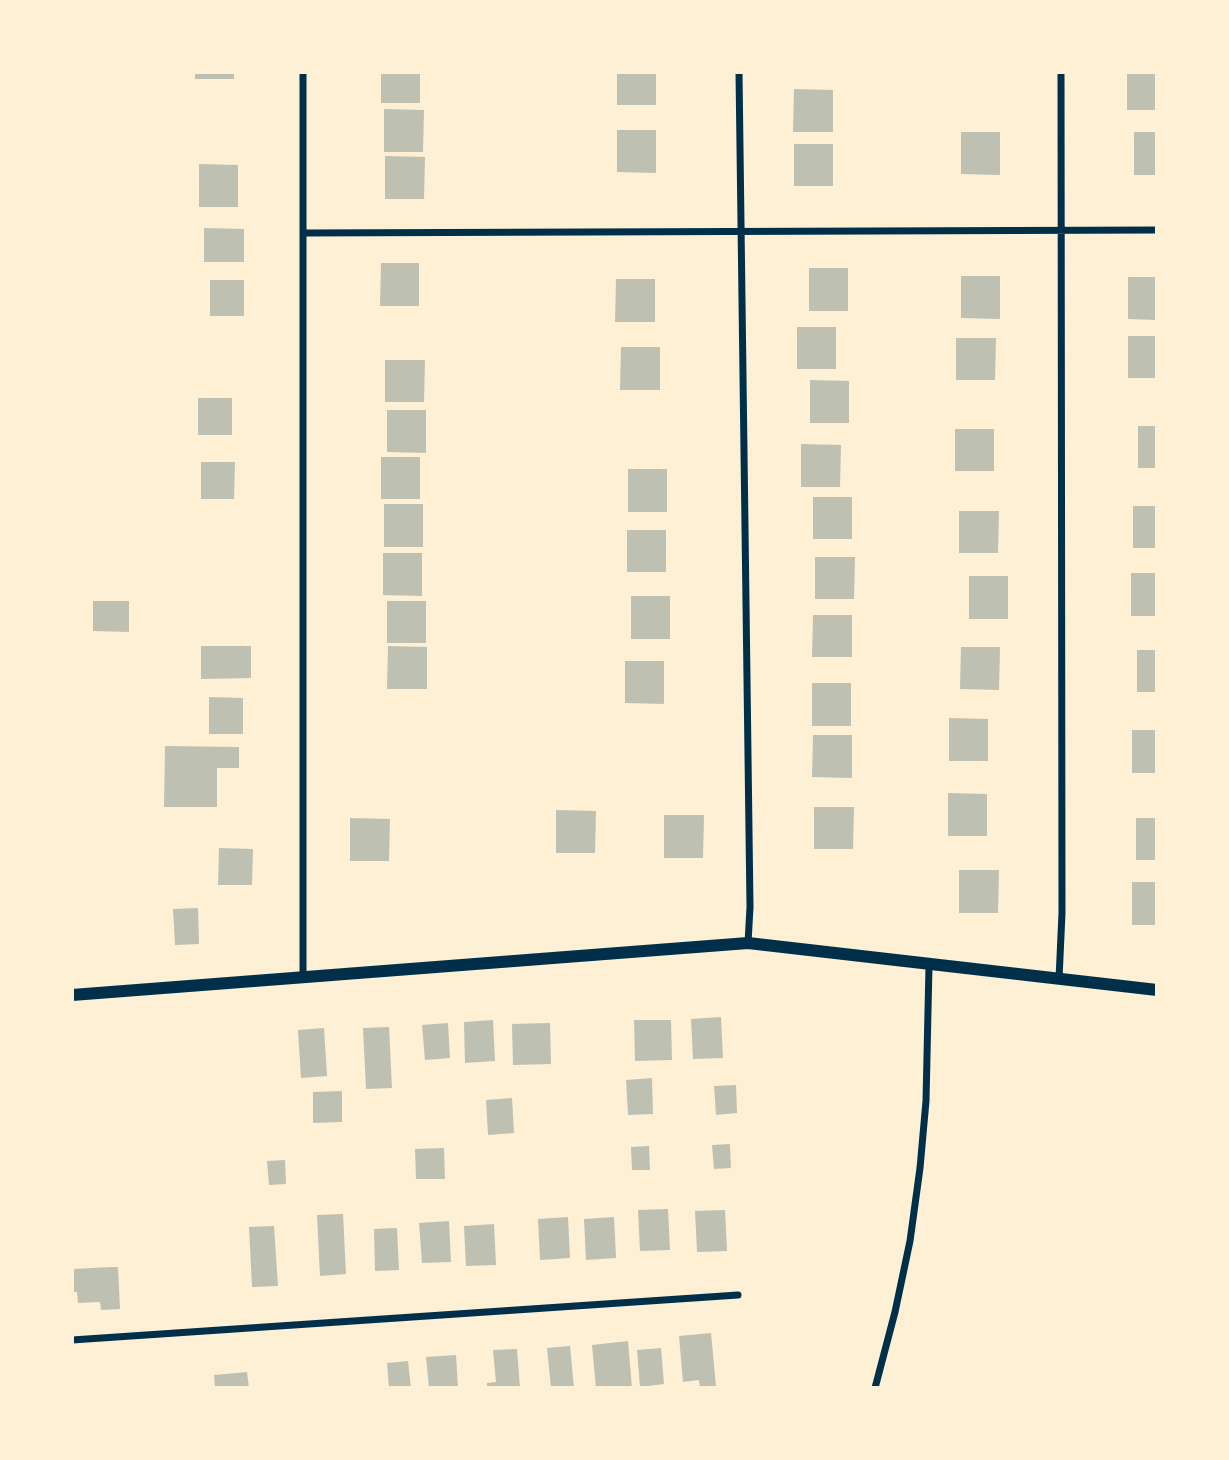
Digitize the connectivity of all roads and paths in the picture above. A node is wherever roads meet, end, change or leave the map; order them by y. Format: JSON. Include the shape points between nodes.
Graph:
{"nodes":[{"id":1,"x":303,"y":72,"type":"edge"},
{"id":2,"x":739,"y":72,"type":"edge"},
{"id":3,"x":1061,"y":72,"type":"edge"},
{"id":4,"x":1157,"y":230,"type":"edge"},
{"id":5,"x":741,"y":231,"type":"junction"},
{"id":6,"x":1061,"y":231,"type":"junction"},
{"id":7,"x":303,"y":233,"type":"junction"},
{"id":8,"x":748,"y":943,"type":"junction"},
{"id":9,"x":929,"y":965,"type":"junction"},
{"id":10,"x":303,"y":977,"type":"junction"},
{"id":11,"x":1059,"y":979,"type":"junction"},
{"id":12,"x":1157,"y":990,"type":"edge"},
{"id":13,"x":72,"y":995,"type":"edge"},
{"id":14,"x":738,"y":1295,"type":"dead end"},
{"id":15,"x":72,"y":1340,"type":"edge"},
{"id":16,"x":875,"y":1388,"type":"edge"}],
"edges":[{"from":1,"to":7,"type":"street"},
{"from":2,"to":5,"type":"street"},
{"from":3,"to":6,"type":"street"},
{"from":4,"to":6,"type":"street"},
{"from":5,"to":6,"type":"street"},
{"from":5,"to":7,"type":"street"},
{"from":5,"to":8,"type":"street"},
{"from":6,"to":11,"type":"street"},
{"from":7,"to":10,"type":"street"},
{"from":8,"to":9,"type":"street"},
{"from":8,"to":10,"type":"street"},
{"from":9,"to":11,"type":"street"},
{"from":9,"to":16,"type":"street","via":[[920,1168],[910,1241]]},
{"from":10,"to":13,"type":"street"},
{"from":11,"to":12,"type":"street"},
{"from":14,"to":15,"type":"street"}]}
